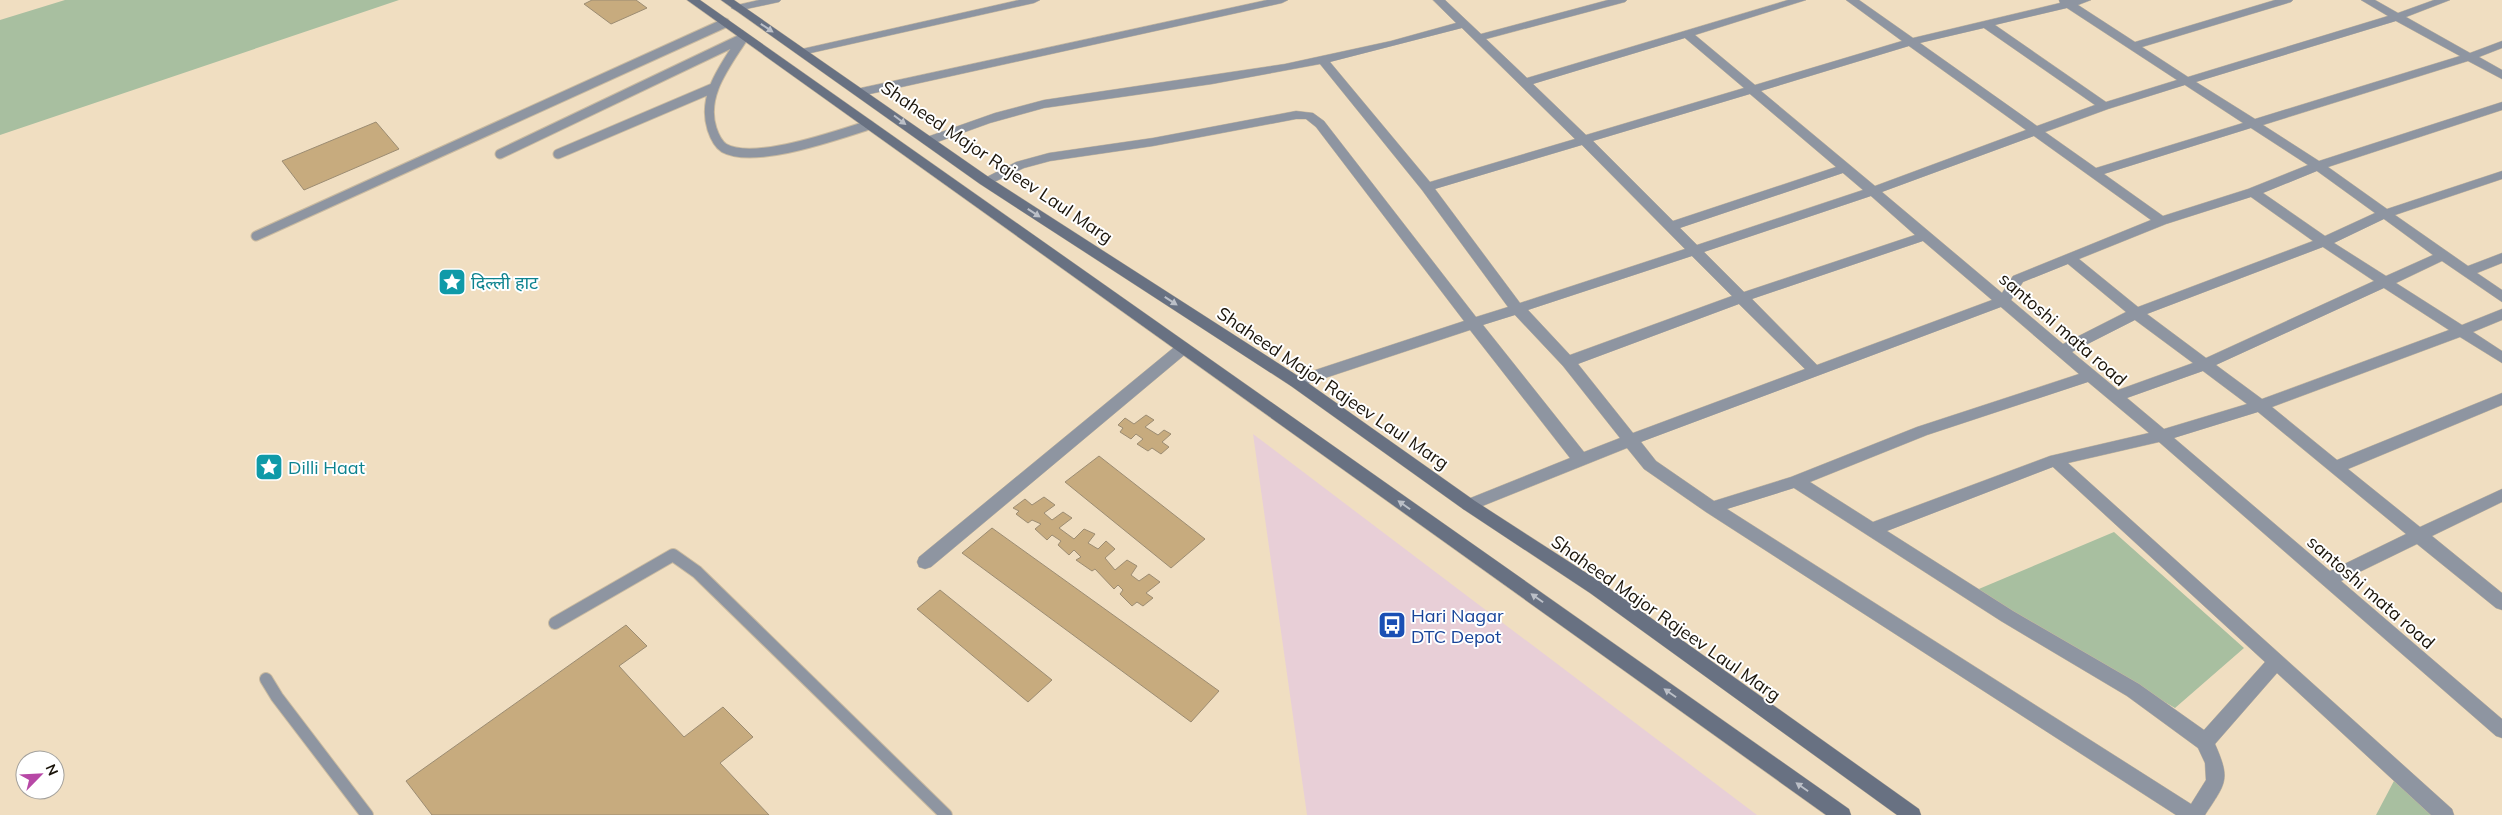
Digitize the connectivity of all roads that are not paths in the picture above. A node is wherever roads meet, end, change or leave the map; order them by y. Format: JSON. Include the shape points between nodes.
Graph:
{"nodes":[{"id":1,"x":693,"y":0,"type":"edge"},
{"id":2,"x":775,"y":0,"type":"edge"},
{"id":3,"x":1034,"y":0,"type":"edge"},
{"id":4,"x":1621,"y":0,"type":"edge"},
{"id":5,"x":1800,"y":0,"type":"edge"},
{"id":6,"x":1852,"y":0,"type":"edge"},
{"id":7,"x":2085,"y":0,"type":"edge"},
{"id":8,"x":2287,"y":0,"type":"edge"},
{"id":9,"x":2367,"y":0,"type":"edge"},
{"id":10,"x":2444,"y":0,"type":"edge"},
{"id":11,"x":1276,"y":1,"type":"edge"},
{"id":12,"x":1442,"y":1,"type":"edge"},
{"id":13,"x":2066,"y":2,"type":"edge"},
{"id":14,"x":732,"y":4,"type":"edge"},
{"id":15,"x":2397,"y":17,"type":"junction"},
{"id":16,"x":725,"y":23,"type":"junction"},
{"id":17,"x":1985,"y":23,"type":"junction"},
{"id":18,"x":1465,"y":24,"type":"junction"},
{"id":19,"x":1688,"y":34,"type":"junction"},
{"id":20,"x":742,"y":38,"type":"junction"},
{"id":21,"x":1478,"y":38,"type":"junction"},
{"id":22,"x":1911,"y":42,"type":"junction"},
{"id":23,"x":2502,"y":44,"type":"edge"},
{"id":24,"x":2133,"y":46,"type":"junction"},
{"id":25,"x":802,"y":52,"type":"junction"},
{"id":26,"x":2469,"y":57,"type":"junction"},
{"id":27,"x":1322,"y":60,"type":"junction"},
{"id":28,"x":2502,"y":76,"type":"edge"},
{"id":29,"x":2185,"y":80,"type":"junction"},
{"id":30,"x":1524,"y":83,"type":"junction"},
{"id":31,"x":714,"y":88,"type":"junction"},
{"id":32,"x":1755,"y":90,"type":"junction"},
{"id":33,"x":862,"y":92,"type":"junction"},
{"id":34,"x":2104,"y":106,"type":"junction"},
{"id":35,"x":2502,"y":106,"type":"edge"},
{"id":36,"x":2252,"y":124,"type":"junction"},
{"id":37,"x":869,"y":125,"type":"junction"},
{"id":38,"x":2033,"y":130,"type":"junction"},
{"id":39,"x":1584,"y":140,"type":"junction"},
{"id":40,"x":928,"y":141,"type":"junction"},
{"id":41,"x":500,"y":154,"type":"dead end"},
{"id":42,"x":558,"y":154,"type":"dead end"},
{"id":43,"x":2318,"y":166,"type":"junction"},
{"id":44,"x":1846,"y":168,"type":"junction"},
{"id":45,"x":2094,"y":172,"type":"junction"},
{"id":46,"x":2502,"y":175,"type":"edge"},
{"id":47,"x":985,"y":181,"type":"junction"},
{"id":48,"x":1427,"y":187,"type":"junction"},
{"id":49,"x":1874,"y":191,"type":"junction"},
{"id":50,"x":2253,"y":192,"type":"junction"},
{"id":51,"x":2387,"y":214,"type":"junction"},
{"id":52,"x":2161,"y":221,"type":"junction"},
{"id":53,"x":1669,"y":227,"type":"junction"},
{"id":54,"x":256,"y":236,"type":"dead end"},
{"id":55,"x":1925,"y":236,"type":"junction"},
{"id":56,"x":2324,"y":242,"type":"junction"},
{"id":57,"x":1694,"y":252,"type":"junction"},
{"id":58,"x":2442,"y":256,"type":"junction"},
{"id":59,"x":2069,"y":258,"type":"junction"},
{"id":60,"x":2502,"y":258,"type":"edge"},
{"id":61,"x":2465,"y":272,"type":"junction"},
{"id":62,"x":2385,"y":282,"type":"junction"},
{"id":63,"x":2502,"y":297,"type":"edge"},
{"id":64,"x":1741,"y":298,"type":"junction"},
{"id":65,"x":2003,"y":301,"type":"junction"},
{"id":66,"x":1517,"y":308,"type":"junction"},
{"id":67,"x":2136,"y":313,"type":"junction"},
{"id":68,"x":2502,"y":314,"type":"edge"},
{"id":69,"x":1472,"y":322,"type":"junction"},
{"id":70,"x":2462,"y":331,"type":"junction"},
{"id":71,"x":1183,"y":348,"type":"junction"},
{"id":72,"x":2061,"y":351,"type":"junction"},
{"id":73,"x":2502,"y":358,"type":"edge"},
{"id":74,"x":1568,"y":362,"type":"junction"},
{"id":75,"x":2206,"y":364,"type":"junction"},
{"id":76,"x":1815,"y":371,"type":"junction"},
{"id":77,"x":2090,"y":376,"type":"junction"},
{"id":78,"x":1296,"y":382,"type":"junction"},
{"id":79,"x":2115,"y":397,"type":"junction"},
{"id":80,"x":2502,"y":399,"type":"edge"},
{"id":81,"x":2260,"y":406,"type":"junction"},
{"id":82,"x":2162,"y":436,"type":"junction"},
{"id":83,"x":1628,"y":441,"type":"junction"},
{"id":84,"x":1581,"y":460,"type":"junction"},
{"id":85,"x":2055,"y":460,"type":"junction"},
{"id":86,"x":2334,"y":468,"type":"junction"},
{"id":87,"x":1796,"y":482,"type":"junction"},
{"id":88,"x":2502,"y":494,"type":"edge"},
{"id":89,"x":1469,"y":505,"type":"junction"},
{"id":90,"x":1712,"y":508,"type":"junction"},
{"id":91,"x":1871,"y":530,"type":"junction"},
{"id":92,"x":2419,"y":534,"type":"junction"},
{"id":93,"x":925,"y":562,"type":"dead end"},
{"id":94,"x":2327,"y":580,"type":"junction"},
{"id":95,"x":2502,"y":603,"type":"edge"},
{"id":96,"x":555,"y":623,"type":"dead end"},
{"id":97,"x":2276,"y":661,"type":"junction"},
{"id":98,"x":266,"y":679,"type":"dead end"},
{"id":99,"x":2502,"y":730,"type":"edge"},
{"id":100,"x":2204,"y":742,"type":"junction"},
{"id":101,"x":367,"y":815,"type":"edge"},
{"id":102,"x":946,"y":815,"type":"edge"},
{"id":103,"x":1842,"y":815,"type":"edge"},
{"id":104,"x":1912,"y":815,"type":"edge"},
{"id":105,"x":2193,"y":815,"type":"edge"},
{"id":106,"x":2445,"y":815,"type":"edge"}],
"edges":[{"from":1,"to":16,"type":"street"},
{"from":2,"to":14,"type":"street"},
{"from":3,"to":25,"type":"street"},
{"from":4,"to":21,"type":"street"},
{"from":5,"to":19,"type":"street"},
{"from":6,"to":22,"type":"street"},
{"from":7,"to":13,"type":"street"},
{"from":8,"to":24,"type":"street"},
{"from":9,"to":15,"type":"street"},
{"from":10,"to":15,"type":"street"},
{"from":11,"to":33,"type":"street"},
{"from":12,"to":18,"type":"street"},
{"from":13,"to":17,"type":"street"},
{"from":13,"to":24,"type":"street"},
{"from":14,"to":25,"type":"street","name":"Shaheed Major Rajeev Laul Marg","one_way":true},
{"from":15,"to":26,"type":"street"},
{"from":15,"to":29,"type":"street"},
{"from":16,"to":20,"type":"street"},
{"from":16,"to":54,"type":"lane"},
{"from":17,"to":22,"type":"street"},
{"from":17,"to":34,"type":"street"},
{"from":18,"to":21,"type":"street"},
{"from":18,"to":27,"type":"street"},
{"from":19,"to":30,"type":"street"},
{"from":19,"to":32,"type":"street","name":"santoshi mata road"},
{"from":20,"to":31,"type":"lane"},
{"from":20,"to":37,"type":"street"},
{"from":20,"to":41,"type":"lane"},
{"from":21,"to":30,"type":"street"},
{"from":22,"to":32,"type":"street"},
{"from":22,"to":38,"type":"street"},
{"from":23,"to":26,"type":"street"},
{"from":24,"to":29,"type":"street"},
{"from":25,"to":33,"type":"street","name":"Shaheed Major Rajeev Laul Marg"},
{"from":26,"to":28,"type":"street"},
{"from":26,"to":36,"type":"street"},
{"from":27,"to":40,"type":"street","via":[[1175,86],[1045,104],[988,119]]},
{"from":27,"to":48,"type":"street"},
{"from":29,"to":34,"type":"street"},
{"from":29,"to":36,"type":"street"},
{"from":30,"to":39,"type":"street"},
{"from":31,"to":37,"type":"lane","via":[[709,114],[713,134],[724,148],[742,153],[799,146]]},
{"from":31,"to":42,"type":"lane"},
{"from":32,"to":39,"type":"street"},
{"from":32,"to":44,"type":"street","name":"santoshi mata road"},
{"from":33,"to":40,"type":"street","name":"Shaheed Major Rajeev Laul Marg","one_way":true},
{"from":34,"to":38,"type":"street"},
{"from":35,"to":43,"type":"street"},
{"from":36,"to":43,"type":"street"},
{"from":36,"to":45,"type":"street"},
{"from":37,"to":71,"type":"street"},
{"from":38,"to":45,"type":"street"},
{"from":38,"to":49,"type":"street"},
{"from":39,"to":48,"type":"street"},
{"from":39,"to":53,"type":"street"},
{"from":40,"to":47,"type":"street","name":"Shaheed Major Rajeev Laul Marg"},
{"from":43,"to":50,"type":"street"},
{"from":43,"to":51,"type":"street"},
{"from":44,"to":49,"type":"street","name":"santoshi mata road"},
{"from":44,"to":53,"type":"street"},
{"from":45,"to":52,"type":"street"},
{"from":46,"to":51,"type":"street"},
{"from":47,"to":69,"type":"street","via":[[1049,156],[1153,142],[1296,115],[1309,116],[1326,132]]},
{"from":47,"to":78,"type":"street","name":"Shaheed Major Rajeev Laul Marg","one_way":true},
{"from":48,"to":66,"type":"street"},
{"from":49,"to":55,"type":"street","name":"santoshi mata road"},
{"from":49,"to":57,"type":"street"},
{"from":50,"to":52,"type":"street"},
{"from":50,"to":56,"type":"street"},
{"from":51,"to":56,"type":"street"},
{"from":51,"to":58,"type":"street"},
{"from":52,"to":59,"type":"street"},
{"from":53,"to":57,"type":"street"},
{"from":55,"to":64,"type":"street"},
{"from":55,"to":65,"type":"street","name":"santoshi mata road"},
{"from":56,"to":62,"type":"street"},
{"from":56,"to":67,"type":"street"},
{"from":57,"to":64,"type":"street"},
{"from":57,"to":66,"type":"street"},
{"from":58,"to":61,"type":"street"},
{"from":58,"to":62,"type":"street"},
{"from":59,"to":65,"type":"street","via":[[2018,279]]},
{"from":59,"to":67,"type":"street"},
{"from":60,"to":61,"type":"street"},
{"from":61,"to":63,"type":"street"},
{"from":62,"to":70,"type":"street"},
{"from":62,"to":75,"type":"street"},
{"from":64,"to":74,"type":"street"},
{"from":64,"to":76,"type":"street"},
{"from":65,"to":72,"type":"street","name":"santoshi mata road"},
{"from":65,"to":76,"type":"street"},
{"from":66,"to":69,"type":"street"},
{"from":66,"to":74,"type":"street"},
{"from":67,"to":72,"type":"street"},
{"from":67,"to":75,"type":"street"},
{"from":68,"to":70,"type":"street"},
{"from":69,"to":78,"type":"street"},
{"from":69,"to":84,"type":"street"},
{"from":70,"to":73,"type":"street"},
{"from":70,"to":81,"type":"street"},
{"from":71,"to":93,"type":"street"},
{"from":103,"to":71,"type":"street","one_way":true},
{"from":72,"to":77,"type":"street","name":"santoshi mata road"},
{"from":74,"to":83,"type":"street"},
{"from":75,"to":79,"type":"street"},
{"from":75,"to":81,"type":"street"},
{"from":76,"to":83,"type":"street"},
{"from":77,"to":79,"type":"street","name":"santoshi mata road"},
{"from":77,"to":87,"type":"street","via":[[1922,431]]},
{"from":78,"to":89,"type":"street","name":"Shaheed Major Rajeev Laul Marg"},
{"from":79,"to":82,"type":"street","name":"santoshi mata road"},
{"from":80,"to":86,"type":"street"},
{"from":81,"to":82,"type":"street"},
{"from":81,"to":86,"type":"street"},
{"from":82,"to":85,"type":"street"},
{"from":82,"to":94,"type":"street","name":"santoshi mata road"},
{"from":83,"to":84,"type":"street"},
{"from":83,"to":90,"type":"street","via":[[1650,465]]},
{"from":84,"to":89,"type":"street"},
{"from":85,"to":91,"type":"street"},
{"from":85,"to":97,"type":"street"},
{"from":86,"to":92,"type":"street"},
{"from":87,"to":90,"type":"street"},
{"from":87,"to":91,"type":"street"},
{"from":88,"to":92,"type":"street"},
{"from":89,"to":104,"type":"street","name":"Shaheed Major Rajeev Laul Marg","via":[[1596,588]]},
{"from":90,"to":105,"type":"street"},
{"from":91,"to":100,"type":"street","via":[[2007,616],[2133,690]]},
{"from":92,"to":94,"type":"street"},
{"from":92,"to":95,"type":"street"},
{"from":94,"to":99,"type":"street","name":"santoshi mata road"},
{"from":96,"to":102,"type":"lane","via":[[672,555],[697,572]]},
{"from":97,"to":100,"type":"street"},
{"from":97,"to":106,"type":"street"},
{"from":98,"to":101,"type":"lane"},
{"from":100,"to":105,"type":"street","via":[[2214,763],[2216,782]]}]}
